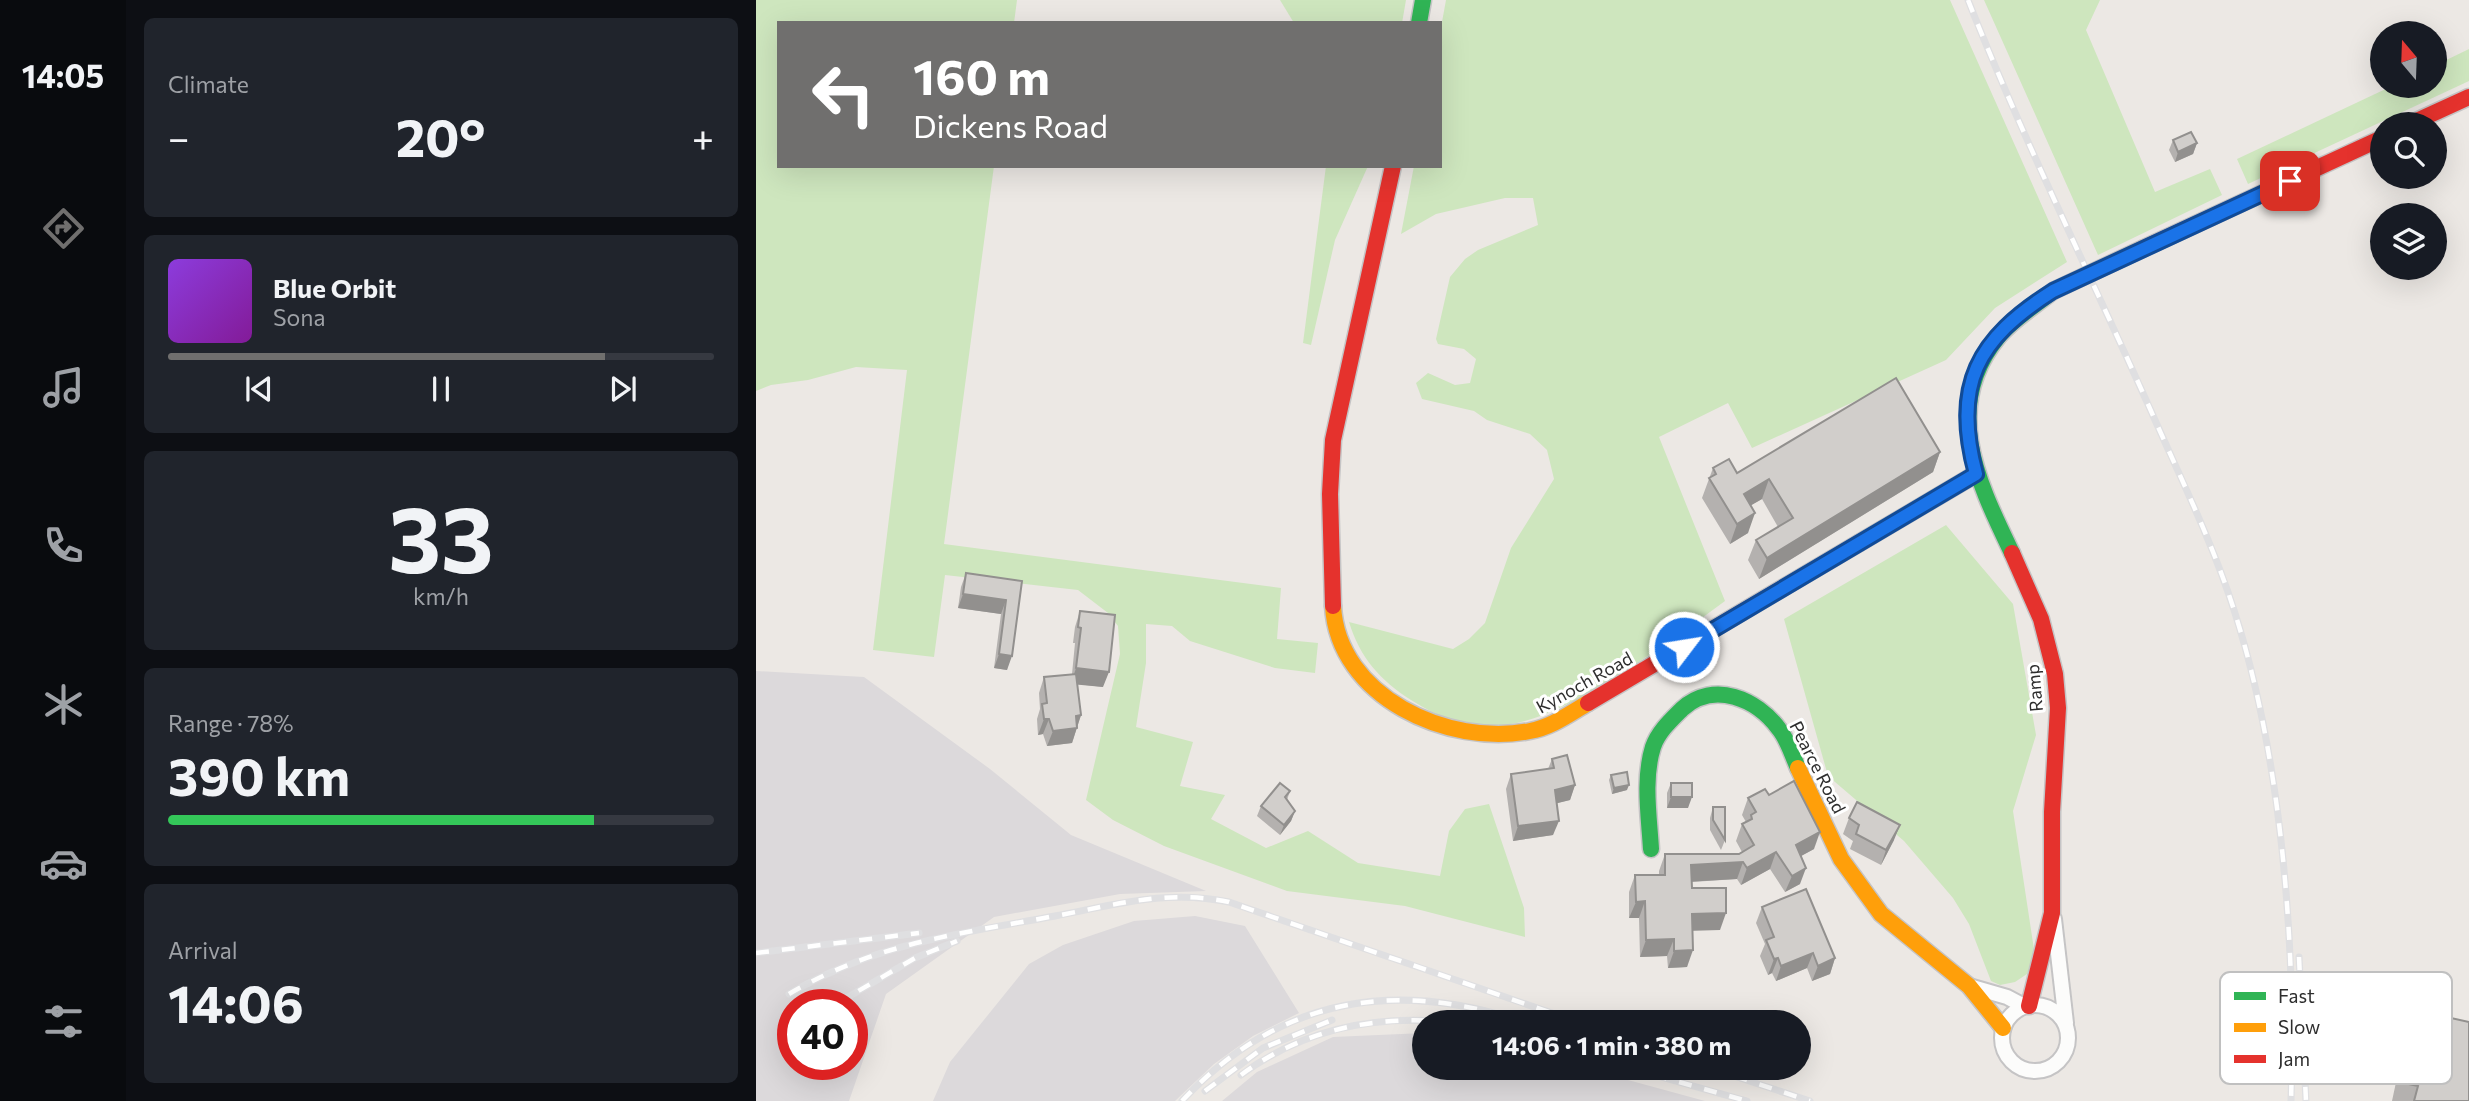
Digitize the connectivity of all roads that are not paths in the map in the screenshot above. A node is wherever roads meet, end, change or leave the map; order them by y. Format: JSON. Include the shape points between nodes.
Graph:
{"nodes":[{"id":1,"x":1423,"y":0,"type":"edge"},
{"id":2,"x":1419,"y":21,"type":"edge"},
{"id":3,"x":2469,"y":97,"type":"edge"},
{"id":4,"x":2436,"y":112,"type":"edge"},
{"id":5,"x":2370,"y":144,"type":"edge"},
{"id":6,"x":1392,"y":168,"type":"edge"},
{"id":7,"x":1976,"y":474,"type":"junction"},
{"id":8,"x":1651,"y":849,"type":"dead end"},
{"id":9,"x":2052,"y":914,"type":"junction"},
{"id":10,"x":1969,"y":986,"type":"junction"},
{"id":11,"x":2027,"y":1006,"type":"junction"},
{"id":12,"x":2066,"y":1025,"type":"junction"},
{"id":13,"x":2003,"y":1028,"type":"junction"}],
"edges":[{"from":1,"to":2,"type":"street"},
{"from":3,"to":4,"type":"street"},
{"from":5,"to":7,"type":"street","name":"Ramp","bridge":true,"via":[[2053,291],[2024,310],[1998,334],[1975,368],[1966,403],[1966,439]]},
{"from":6,"to":7,"type":"street","name":"Kynoch Road","via":[[1332,450],[1330,520],[1338,640],[1370,684],[1396,705],[1450,728],[1490,737],[1549,726]]},
{"from":7,"to":9,"type":"street","name":"Ramp","via":[[2038,613],[2055,675]]},
{"from":8,"to":10,"type":"street","name":"Pearce Road","via":[[1651,762],[1662,731],[1688,703],[1723,692],[1738,697],[1770,717],[1781,731],[1858,886],[1881,914]]},
{"from":9,"to":11,"type":"street","name":"Ramp","via":[[2045,954]]},
{"from":9,"to":12,"type":"street","name":"Ramp"},
{"from":10,"to":11,"type":"street","name":"Pearce Road"},
{"from":10,"to":13,"type":"street","name":"Pearce Road"},
{"from":11,"to":12,"type":"street","via":[[2048,1008]]},
{"from":11,"to":13,"type":"street","via":[[2015,1012]]},
{"from":12,"to":13,"type":"street","via":[[2068,1037],[2061,1059],[2040,1071],[2019,1068],[2010,1060],[2003,1050]]}]}
